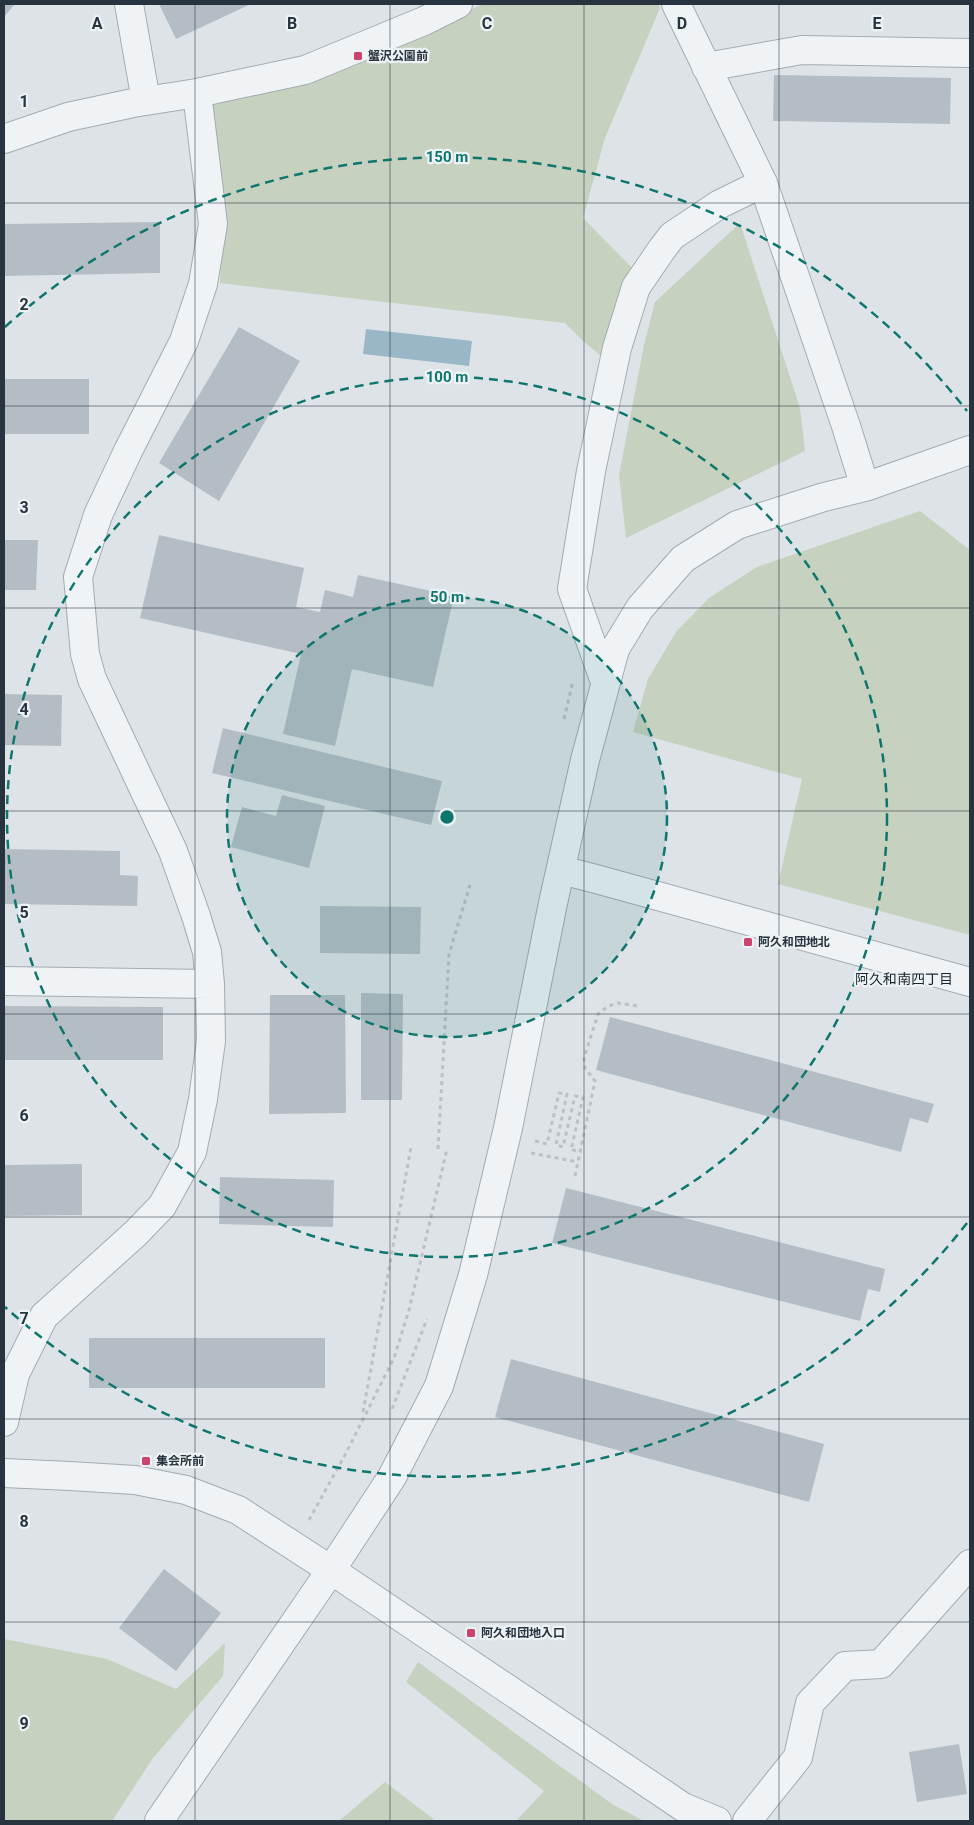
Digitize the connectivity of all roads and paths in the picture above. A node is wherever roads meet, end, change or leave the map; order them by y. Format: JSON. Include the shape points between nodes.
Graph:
{"nodes":[{"id":1,"x":129,"y":4,"type":"edge"},
{"id":2,"x":458,"y":4,"type":"edge"},
{"id":3,"x":676,"y":4,"type":"edge"},
{"id":4,"x":970,"y":53,"type":"edge"},
{"id":5,"x":706,"y":66,"type":"junction"},
{"id":6,"x":197,"y":93,"type":"junction"},
{"id":7,"x":146,"y":101,"type":"junction"},
{"id":8,"x":4,"y":139,"type":"edge"},
{"id":9,"x":763,"y":183,"type":"junction"},
{"id":10,"x":970,"y":450,"type":"edge"},
{"id":11,"x":865,"y":487,"type":"junction"},
{"id":12,"x":605,"y":682,"type":"junction"},
{"id":13,"x":561,"y":870,"type":"junction"},
{"id":14,"x":470,"y":885,"type":"dead end"},
{"id":15,"x":4,"y":981,"type":"edge"},
{"id":16,"x":970,"y":982,"type":"edge"},
{"id":17,"x":210,"y":984,"type":"junction"},
{"id":18,"x":637,"y":1006,"type":"dead end"},
{"id":19,"x":534,"y":1141,"type":"dead end"},
{"id":20,"x":411,"y":1147,"type":"dead end"},
{"id":21,"x":438,"y":1148,"type":"dead end"},
{"id":22,"x":447,"y":1149,"type":"dead end"},
{"id":23,"x":530,"y":1152,"type":"dead end"},
{"id":24,"x":580,"y":1152,"type":"junction"},
{"id":25,"x":578,"y":1162,"type":"junction"},
{"id":26,"x":575,"y":1176,"type":"dead end"},
{"id":27,"x":362,"y":1418,"type":"junction"},
{"id":28,"x":4,"y":1422,"type":"edge"},
{"id":29,"x":4,"y":1473,"type":"edge"},
{"id":30,"x":309,"y":1520,"type":"dead end"},
{"id":31,"x":970,"y":1564,"type":"edge"},
{"id":32,"x":331,"y":1570,"type":"junction"},
{"id":33,"x":159,"y":1821,"type":"edge"},
{"id":34,"x":717,"y":1821,"type":"edge"},
{"id":35,"x":747,"y":1821,"type":"edge"}],
"edges":[{"from":1,"to":7,"type":"street"},
{"from":2,"to":6,"type":"street","via":[[305,70]]},
{"from":3,"to":5,"type":"street"},
{"from":4,"to":5,"type":"street","via":[[802,50]]},
{"from":5,"to":9,"type":"street"},
{"from":6,"to":7,"type":"street"},
{"from":6,"to":17,"type":"street","via":[[213,224],[204,284],[184,341],[98,515],[78,576],[85,654],[92,679],[173,851],[202,934]]},
{"from":7,"to":8,"type":"street","via":[[68,117]]},
{"from":9,"to":11,"type":"street"},
{"from":9,"to":12,"type":"street","via":[[670,230],[662,249],[636,287],[617,348],[591,471],[572,589]]},
{"from":10,"to":11,"type":"street"},
{"from":11,"to":12,"type":"street","via":[[824,496],[737,525],[683,559],[640,608],[615,649]]},
{"from":12,"to":13,"type":"street"},
{"from":13,"to":16,"type":"street"},
{"from":13,"to":32,"type":"street","via":[[476,1266],[439,1386],[392,1478]]},
{"from":14,"to":21,"type":"path","via":[[449,954]]},
{"from":15,"to":17,"type":"street"},
{"from":17,"to":28,"type":"street","via":[[211,1041],[192,1152],[162,1206],[136,1234],[44,1316],[15,1374]]},
{"from":18,"to":24,"type":"path","via":[[618,1003],[598,1014],[584,1058],[585,1068],[595,1081]]},
{"from":19,"to":24,"type":"path","via":[[547,1144],[559,1093],[567,1094],[556,1145],[563,1147],[575,1096],[583,1097],[571,1150]]},
{"from":20,"to":27,"type":"path"},
{"from":22,"to":27,"type":"path","via":[[409,1310],[394,1358]]},
{"from":23,"to":25,"type":"path"},
{"from":24,"to":25,"type":"path"},
{"from":25,"to":26,"type":"path"},
{"from":27,"to":30,"type":"path"},
{"from":29,"to":32,"type":"street","via":[[135,1480],[186,1490],[238,1510]]},
{"from":31,"to":35,"type":"street","via":[[881,1664],[845,1666],[810,1703],[798,1757]]},
{"from":32,"to":33,"type":"street"},
{"from":32,"to":34,"type":"street","via":[[683,1807]]}]}
